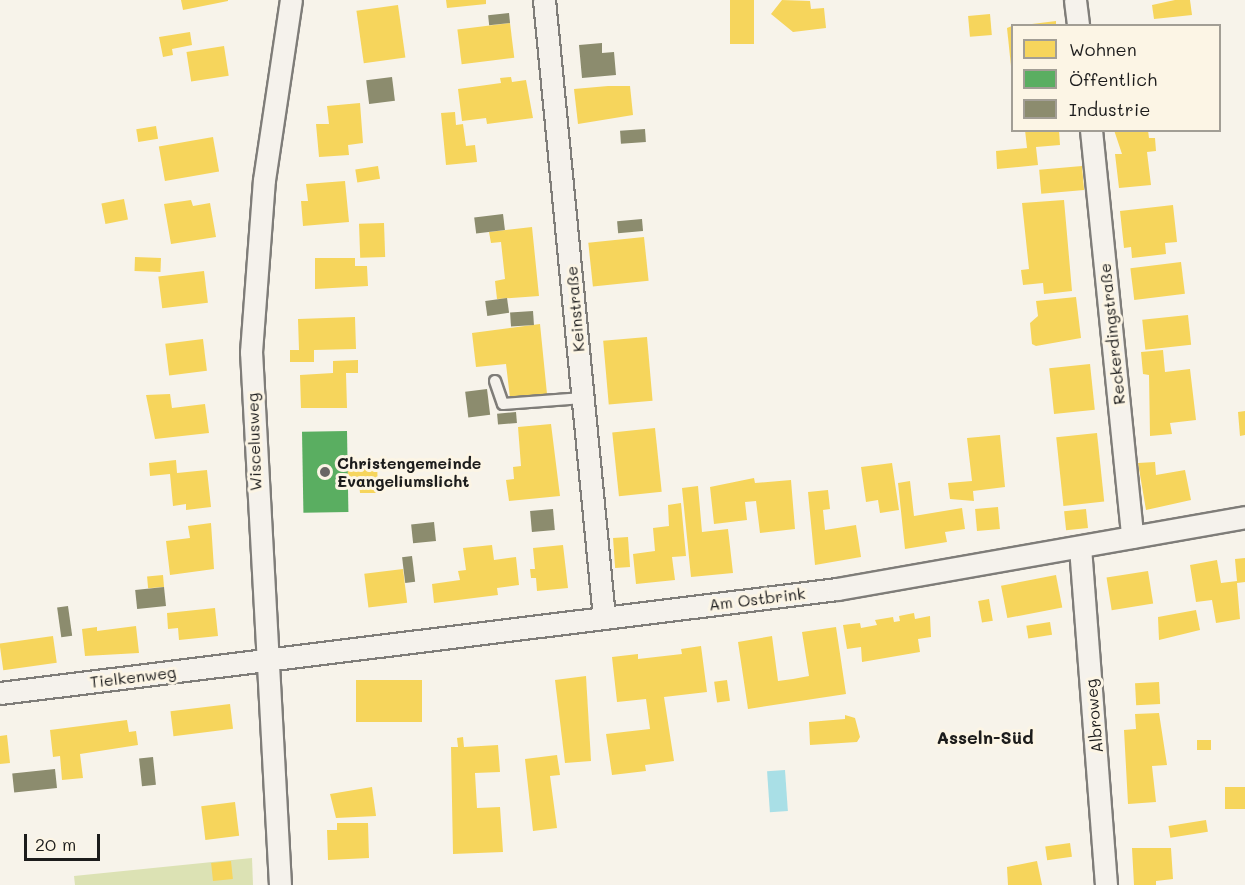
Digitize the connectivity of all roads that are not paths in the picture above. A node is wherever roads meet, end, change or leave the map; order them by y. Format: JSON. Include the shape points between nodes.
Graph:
{"nodes":[{"id":1,"x":291,"y":0,"type":"edge"},
{"id":2,"x":544,"y":0,"type":"edge"},
{"id":3,"x":1075,"y":0,"type":"edge"},
{"id":4,"x":1078,"y":24,"type":"edge"},
{"id":5,"x":1091,"y":132,"type":"edge"},
{"id":6,"x":495,"y":381,"type":"dead end"},
{"id":7,"x":583,"y":398,"type":"junction"},
{"id":8,"x":1245,"y":517,"type":"edge"},
{"id":9,"x":1132,"y":537,"type":"junction"},
{"id":10,"x":1080,"y":547,"type":"junction"},
{"id":11,"x":604,"y":618,"type":"junction"},
{"id":12,"x":266,"y":660,"type":"junction"},
{"id":13,"x":0,"y":693,"type":"edge"},
{"id":14,"x":280,"y":885,"type":"edge"},
{"id":15,"x":1106,"y":885,"type":"edge"}],
"edges":[{"from":1,"to":12,"type":"street","name":"Wiscelusweg","via":[[264,180],[251,352]]},
{"from":2,"to":7,"type":"street","name":"Keinstraße"},
{"from":3,"to":4,"type":"street"},
{"from":5,"to":9,"type":"street","name":"Reckerdingstraße"},
{"from":6,"to":7,"type":"lane","via":[[503,404]]},
{"from":7,"to":11,"type":"street","name":"Keinstraße"},
{"from":8,"to":9,"type":"street","name":"Am Ostbrink"},
{"from":9,"to":10,"type":"street","name":"Am Ostbrink"},
{"from":10,"to":11,"type":"street","name":"Am Ostbrink","via":[[837,589]]},
{"from":10,"to":15,"type":"street","name":"Albroweg"},
{"from":11,"to":12,"type":"street","name":"Am Ostbrink"},
{"from":12,"to":13,"type":"street","name":"Tielkenweg"},
{"from":12,"to":14,"type":"street","name":"Wiscelusweg"}]}
